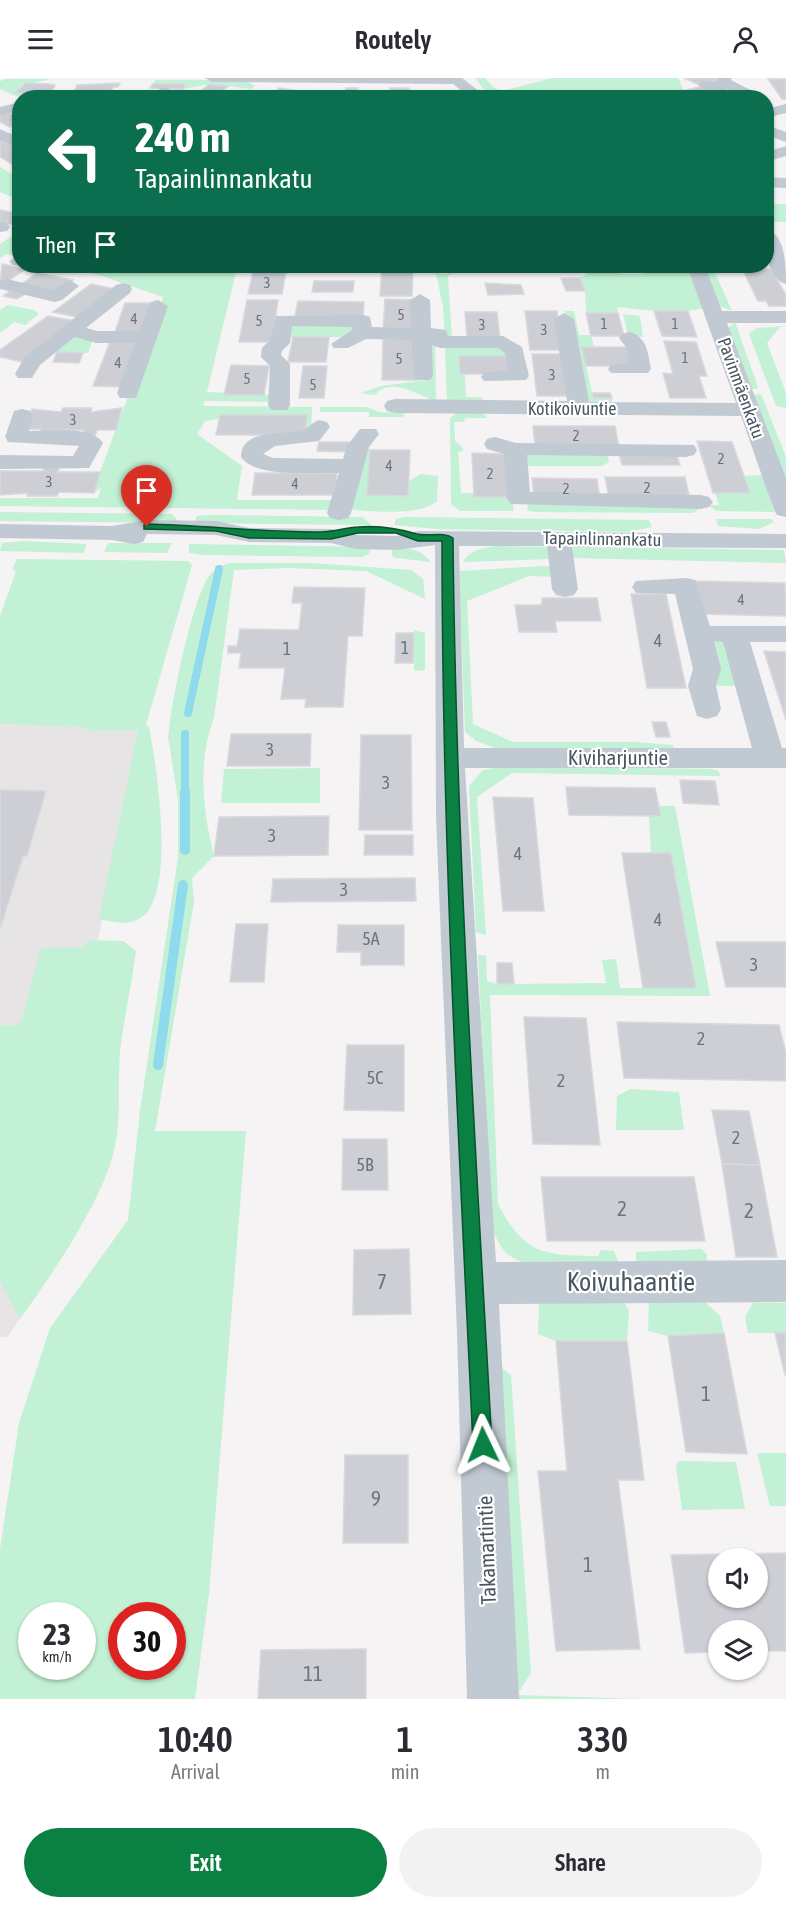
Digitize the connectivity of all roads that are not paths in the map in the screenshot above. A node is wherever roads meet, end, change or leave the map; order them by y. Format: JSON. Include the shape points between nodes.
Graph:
{"nodes":[{"id":1,"x":212,"y":78,"type":"edge"},
{"id":2,"x":270,"y":78,"type":"edge"},
{"id":3,"x":456,"y":79,"type":"edge"},
{"id":4,"x":257,"y":90,"type":"edge"},
{"id":5,"x":470,"y":90,"type":"edge"},
{"id":6,"x":12,"y":101,"type":"dead end"},
{"id":7,"x":0,"y":111,"type":"edge"},
{"id":8,"x":15,"y":273,"type":"edge"},
{"id":9,"x":697,"y":273,"type":"edge"},
{"id":10,"x":3,"y":287,"type":"edge"},
{"id":11,"x":123,"y":289,"type":"dead end"},
{"id":12,"x":420,"y":300,"type":"dead end"},
{"id":13,"x":158,"y":306,"type":"dead end"},
{"id":14,"x":704,"y":315,"type":"junction"},
{"id":15,"x":786,"y":317,"type":"edge"},
{"id":16,"x":564,"y":318,"type":"dead end"},
{"id":17,"x":78,"y":325,"type":"junction"},
{"id":18,"x":362,"y":333,"type":"junction"},
{"id":19,"x":700,"y":335,"type":"dead end"},
{"id":20,"x":147,"y":337,"type":"junction"},
{"id":21,"x":433,"y":337,"type":"junction"},
{"id":22,"x":629,"y":338,"type":"dead end"},
{"id":23,"x":341,"y":344,"type":"dead end"},
{"id":24,"x":618,"y":369,"type":"dead end"},
{"id":25,"x":25,"y":374,"type":"dead end"},
{"id":26,"x":423,"y":376,"type":"dead end"},
{"id":27,"x":713,"y":392,"type":"dead end"},
{"id":28,"x":128,"y":393,"type":"dead end"},
{"id":29,"x":625,"y":400,"type":"dead end"},
{"id":30,"x":578,"y":404,"type":"junction"},
{"id":31,"x":279,"y":405,"type":"dead end"},
{"id":32,"x":395,"y":406,"type":"dead end"},
{"id":33,"x":749,"y":410,"type":"junction"},
{"id":34,"x":22,"y":416,"type":"dead end"},
{"id":35,"x":319,"y":427,"type":"dead end"},
{"id":36,"x":368,"y":434,"type":"dead end"},
{"id":37,"x":505,"y":447,"type":"joint"},
{"id":38,"x":0,"y":462,"type":"edge"},
{"id":39,"x":353,"y":466,"type":"junction"},
{"id":40,"x":786,"y":510,"type":"edge"},
{"id":41,"x":335,"y":525,"type":"junction"},
{"id":42,"x":0,"y":531,"type":"edge"},
{"id":43,"x":433,"y":538,"type":"junction"},
{"id":44,"x":559,"y":539,"type":"junction"},
{"id":45,"x":786,"y":541,"type":"edge"},
{"id":46,"x":645,"y":587,"type":"dead end"},
{"id":47,"x":565,"y":589,"type":"dead end"},
{"id":48,"x":698,"y":633,"type":"junction"},
{"id":49,"x":734,"y":633,"type":"junction"},
{"id":50,"x":786,"y":634,"type":"edge"},
{"id":51,"x":707,"y":709,"type":"dead end"},
{"id":52,"x":450,"y":758,"type":"junction"},
{"id":53,"x":778,"y":758,"type":"edge"},
{"id":54,"x":786,"y":1281,"type":"edge"},
{"id":55,"x":476,"y":1283,"type":"junction"},
{"id":56,"x":493,"y":1699,"type":"edge"}],
"edges":[{"from":1,"to":2,"type":"street"},
{"from":2,"to":3,"type":"street"},
{"from":2,"to":4,"type":"street"},
{"from":3,"to":5,"type":"street"},
{"from":6,"to":7,"type":"street"},
{"from":8,"to":10,"type":"street"},
{"from":9,"to":14,"type":"street","name":"Pavinmäenkatu"},
{"from":10,"to":17,"type":"street","via":[[63,291],[35,311]]},
{"from":11,"to":17,"type":"street"},
{"from":12,"to":21,"type":"street"},
{"from":13,"to":20,"type":"street"},
{"from":14,"to":15,"type":"street"},
{"from":14,"to":19,"type":"street"},
{"from":14,"to":33,"type":"street","name":"Pavinmäenkatu"},
{"from":16,"to":30,"type":"street"},
{"from":17,"to":20,"type":"street","via":[[96,337]]},
{"from":17,"to":25,"type":"street","via":[[31,362]]},
{"from":18,"to":21,"type":"street"},
{"from":18,"to":23,"type":"street"},
{"from":18,"to":31,"type":"street","via":[[363,321],[284,313],[280,343],[272,348],[270,357],[280,364]]},
{"from":20,"to":28,"type":"street"},
{"from":21,"to":26,"type":"street"},
{"from":21,"to":30,"type":"street","via":[[503,342],[514,351],[519,376],[492,387]]},
{"from":22,"to":24,"type":"street","via":[[636,345],[642,369]]},
{"from":27,"to":29,"type":"street","via":[[706,400]]},
{"from":30,"to":32,"type":"street","name":"Kotikoivuntie"},
{"from":30,"to":33,"type":"street","name":"Kotikoivuntie"},
{"from":33,"to":40,"type":"street","name":"Pavinmäenkatu"},
{"from":34,"to":38,"type":"street","via":[[16,437],[84,439],[92,443],[89,451],[81,463]]},
{"from":35,"to":39,"type":"street","via":[[311,436],[257,444],[252,457],[269,465]]},
{"from":36,"to":39,"type":"street","via":[[358,446]]},
{"from":37,"to":37,"type":"street","via":[[519,499],[693,475]]},
{"from":39,"to":41,"type":"street"},
{"from":41,"to":42,"type":"street","name":"Tapainlinnankatu","via":[[203,540]]},
{"from":41,"to":43,"type":"street","name":"Tapainlinnankatu","via":[[356,542],[396,543]]},
{"from":43,"to":44,"type":"street","name":"Tapainlinnankatu"},
{"from":43,"to":52,"type":"street","name":"Takamartintie"},
{"from":44,"to":45,"type":"street","name":"Tapainlinnankatu"},
{"from":44,"to":47,"type":"street"},
{"from":46,"to":48,"type":"street","via":[[686,586]]},
{"from":48,"to":49,"type":"street"},
{"from":48,"to":51,"type":"street","via":[[707,669],[702,686]]},
{"from":49,"to":50,"type":"street"},
{"from":49,"to":53,"type":"street","via":[[747,709]]},
{"from":52,"to":53,"type":"street","name":"Kiviharjuntie"},
{"from":52,"to":55,"type":"street","name":"Takamartintie","via":[[456,944]]},
{"from":54,"to":55,"type":"street","name":"Koivuhaantie"},
{"from":55,"to":56,"type":"street","name":"Takamartintie"}]}
